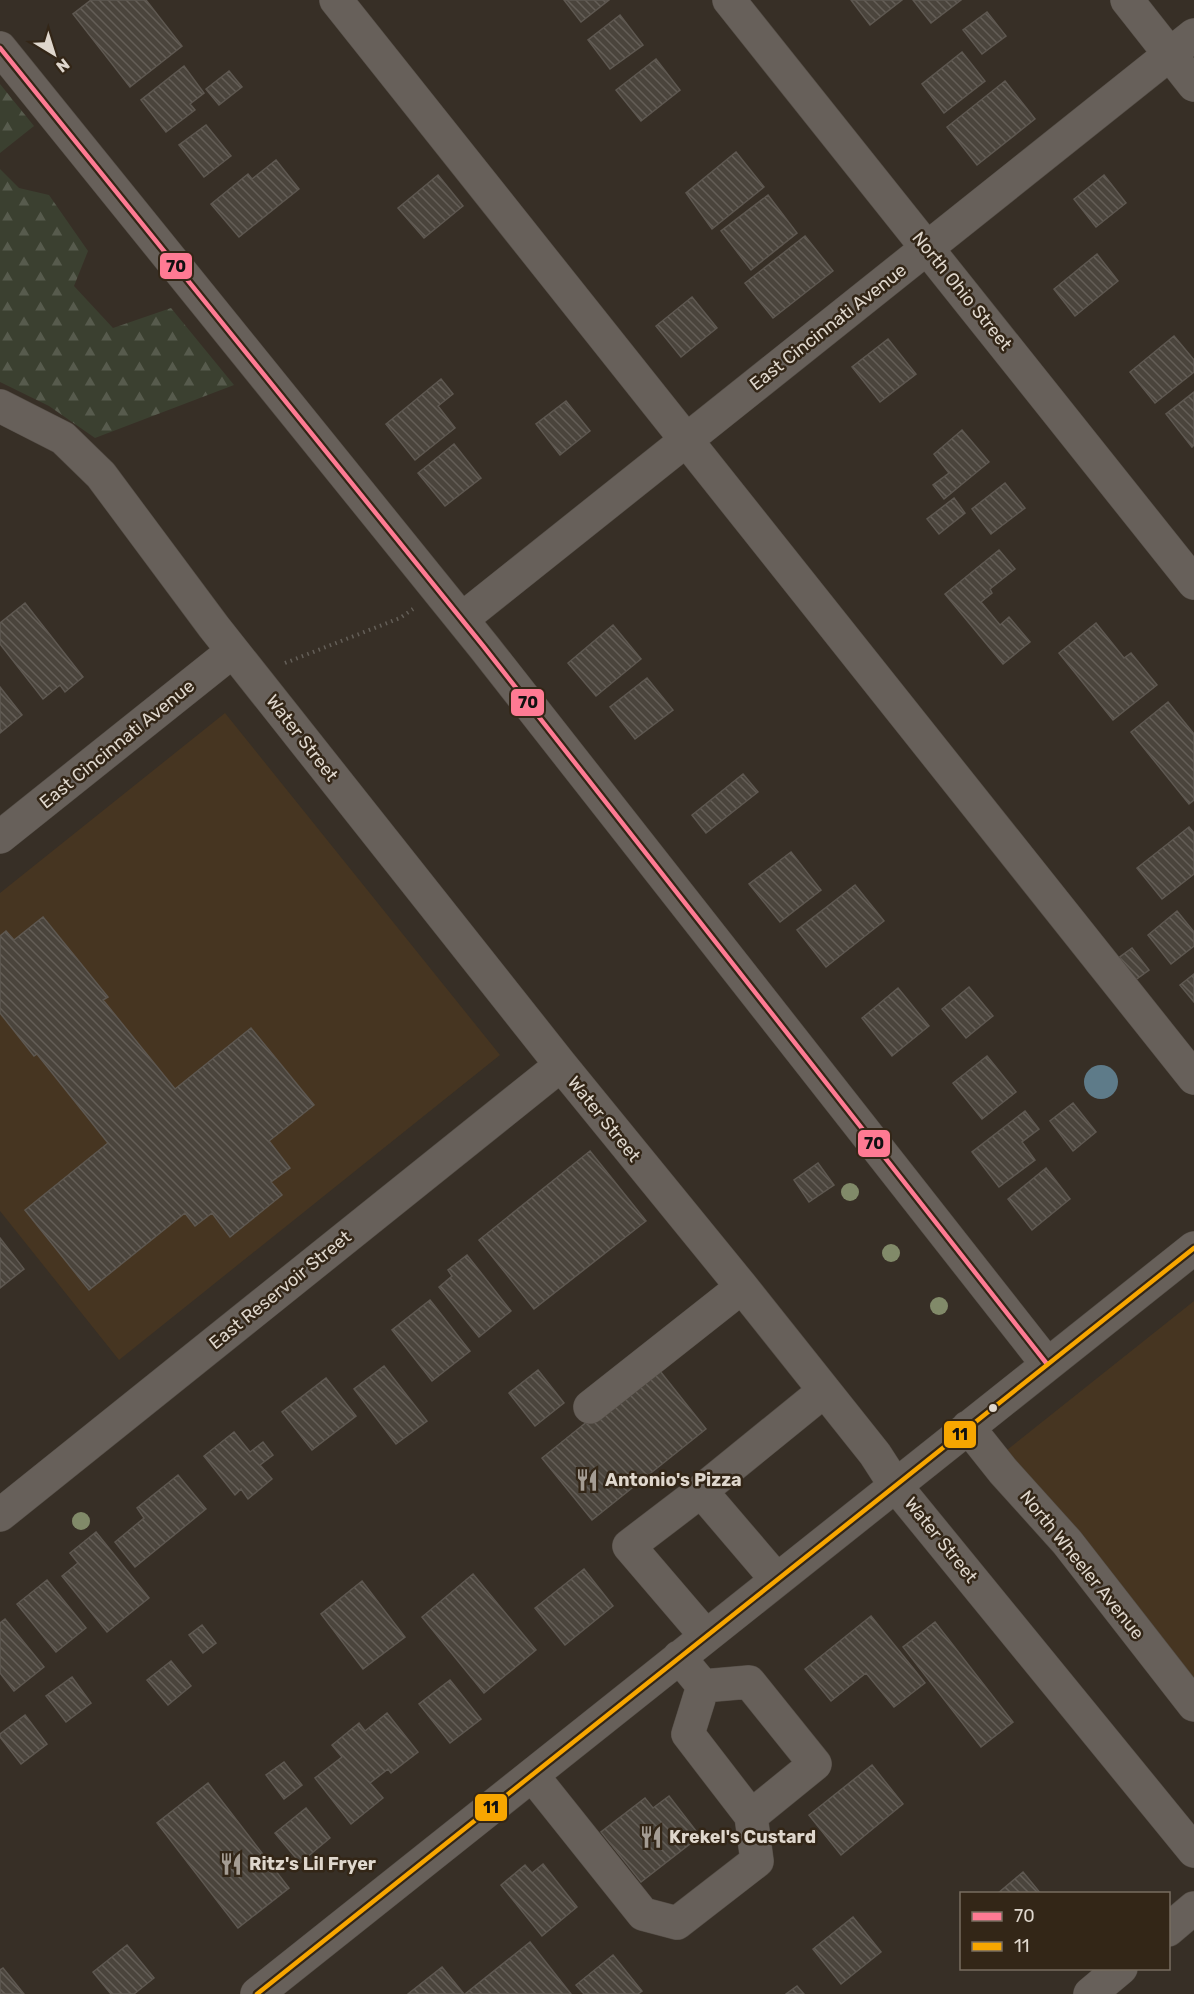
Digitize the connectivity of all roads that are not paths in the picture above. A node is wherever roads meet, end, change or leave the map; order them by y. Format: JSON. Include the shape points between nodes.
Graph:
{"nodes":[{"id":1,"x":336,"y":0,"type":"edge"},
{"id":2,"x":729,"y":0,"type":"edge"},
{"id":3,"x":1127,"y":0,"type":"edge"},
{"id":4,"x":1182,"y":45,"type":"edge"},
{"id":5,"x":0,"y":48,"type":"edge"},
{"id":6,"x":1194,"y":85,"type":"edge"},
{"id":7,"x":927,"y":248,"type":"junction"},
{"id":8,"x":0,"y":406,"type":"edge"},
{"id":9,"x":686,"y":439,"type":"junction"},
{"id":10,"x":1194,"y":583,"type":"edge"},
{"id":11,"x":462,"y":619,"type":"junction"},
{"id":12,"x":233,"y":651,"type":"junction"},
{"id":13,"x":0,"y":837,"type":"edge"},
{"id":14,"x":561,"y":1065,"type":"junction"},
{"id":15,"x":1194,"y":1078,"type":"edge"},
{"id":16,"x":1194,"y":1248,"type":"edge"},
{"id":17,"x":742,"y":1287,"type":"junction"},
{"id":18,"x":1047,"y":1364,"type":"junction"},
{"id":19,"x":824,"y":1391,"type":"junction"},
{"id":20,"x":590,"y":1407,"type":"dead end"},
{"id":21,"x":968,"y":1427,"type":"junction"},
{"id":22,"x":895,"y":1485,"type":"junction"},
{"id":23,"x":701,"y":1491,"type":"junction"},
{"id":24,"x":0,"y":1515,"type":"edge"},
{"id":25,"x":777,"y":1580,"type":"junction"},
{"id":26,"x":706,"y":1636,"type":"junction"},
{"id":27,"x":679,"y":1657,"type":"junction"},
{"id":28,"x":703,"y":1686,"type":"junction"},
{"id":29,"x":1194,"y":1705,"type":"edge"},
{"id":30,"x":532,"y":1775,"type":"junction"},
{"id":31,"x":751,"y":1816,"type":"junction"},
{"id":32,"x":1194,"y":1851,"type":"edge"},
{"id":33,"x":1194,"y":1908,"type":"edge"},
{"id":34,"x":1170,"y":1927,"type":"edge"},
{"id":35,"x":1119,"y":1970,"type":"edge"},
{"id":36,"x":257,"y":1994,"type":"edge"},
{"id":37,"x":1090,"y":1994,"type":"edge"}],
"edges":[{"from":1,"to":9,"type":"street"},
{"from":2,"to":7,"type":"street","name":"North Ohio Street"},
{"from":3,"to":4,"type":"street"},
{"from":4,"to":6,"type":"street"},
{"from":4,"to":7,"type":"street","name":"East Cincinnati Avenue"},
{"from":5,"to":11,"type":"street"},
{"from":7,"to":9,"type":"street","name":"East Cincinnati Avenue"},
{"from":7,"to":10,"type":"street","name":"North Ohio Street"},
{"from":8,"to":12,"type":"street","name":"Water Street","via":[[63,438],[101,475]]},
{"from":9,"to":11,"type":"street","name":"East Cincinnati Avenue"},
{"from":9,"to":15,"type":"street"},
{"from":11,"to":18,"type":"street"},
{"from":12,"to":13,"type":"street","name":"East Cincinnati Avenue"},
{"from":12,"to":14,"type":"street","name":"Water Street"},
{"from":14,"to":17,"type":"street","name":"Water Street"},
{"from":14,"to":24,"type":"street","name":"East Reservoir Street"},
{"from":16,"to":18,"type":"street"},
{"from":17,"to":19,"type":"street","name":"Water Street"},
{"from":17,"to":20,"type":"street"},
{"from":18,"to":21,"type":"street"},
{"from":19,"to":22,"type":"street","name":"Water Street"},
{"from":19,"to":23,"type":"street"},
{"from":21,"to":22,"type":"street"},
{"from":21,"to":29,"type":"street","name":"North Wheeler Avenue","via":[[1067,1542]]},
{"from":22,"to":25,"type":"street"},
{"from":22,"to":32,"type":"street","name":"Water Street"},
{"from":23,"to":25,"type":"street"},
{"from":23,"to":26,"type":"street","via":[[629,1546]]},
{"from":25,"to":26,"type":"street"},
{"from":26,"to":27,"type":"street"},
{"from":27,"to":28,"type":"street"},
{"from":27,"to":30,"type":"street"},
{"from":28,"to":31,"type":"street","via":[[688,1734]]},
{"from":28,"to":31,"type":"street","via":[[749,1682],[815,1764]]},
{"from":30,"to":31,"type":"street","via":[[643,1914],[676,1923],[757,1861]]},
{"from":30,"to":36,"type":"street"},
{"from":33,"to":34,"type":"street"},
{"from":35,"to":37,"type":"street"}]}
